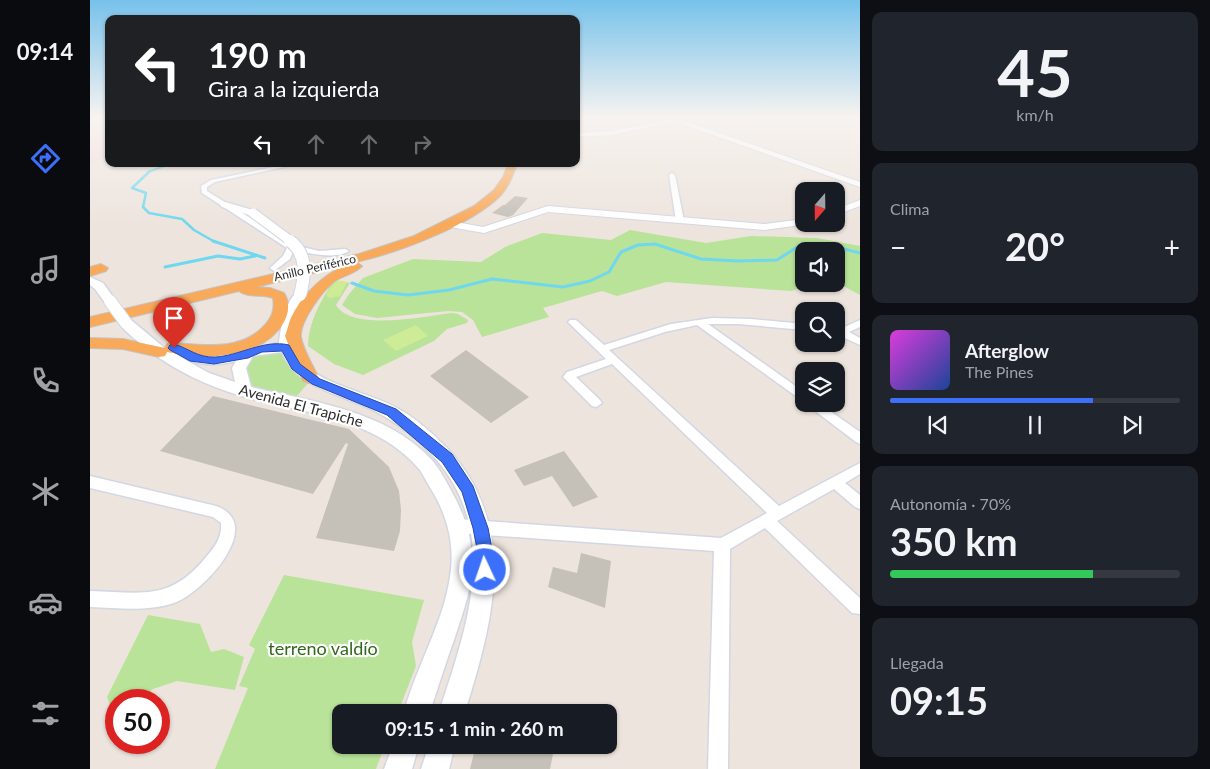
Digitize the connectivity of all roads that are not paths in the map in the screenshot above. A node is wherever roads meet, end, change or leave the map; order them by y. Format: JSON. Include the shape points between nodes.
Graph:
{"nodes":[{"id":1,"x":770,"y":153,"type":"edge"},
{"id":2,"x":285,"y":167,"type":"edge"},
{"id":3,"x":499,"y":167,"type":"edge"},
{"id":4,"x":511,"y":167,"type":"edge"},
{"id":5,"x":672,"y":175,"type":"dead end"},
{"id":6,"x":860,"y":185,"type":"edge"},
{"id":7,"x":860,"y":203,"type":"edge"},
{"id":8,"x":225,"y":205,"type":"junction"},
{"id":9,"x":845,"y":209,"type":"edge"},
{"id":10,"x":680,"y":222,"type":"junction"},
{"id":11,"x":795,"y":223,"type":"edge"},
{"id":12,"x":445,"y":226,"type":"junction"},
{"id":13,"x":291,"y":247,"type":"junction"},
{"id":14,"x":345,"y":251,"type":"junction"},
{"id":15,"x":274,"y":268,"type":"junction"},
{"id":16,"x":90,"y":280,"type":"edge"},
{"id":17,"x":205,"y":294,"type":"junction"},
{"id":18,"x":91,"y":315,"type":"edge"},
{"id":19,"x":573,"y":322,"type":"dead end"},
{"id":20,"x":698,"y":322,"type":"junction"},
{"id":21,"x":860,"y":323,"type":"edge"},
{"id":22,"x":795,"y":326,"type":"edge"},
{"id":23,"x":845,"y":329,"type":"edge"},
{"id":24,"x":845,"y":335,"type":"edge"},
{"id":25,"x":860,"y":342,"type":"edge"},
{"id":26,"x":90,"y":343,"type":"edge"},
{"id":27,"x":285,"y":347,"type":"junction"},
{"id":28,"x":602,"y":349,"type":"junction"},
{"id":29,"x":166,"y":350,"type":"junction"},
{"id":30,"x":248,"y":354,"type":"junction"},
{"id":31,"x":613,"y":360,"type":"junction"},
{"id":32,"x":312,"y":379,"type":"junction"},
{"id":33,"x":244,"y":391,"type":"junction"},
{"id":34,"x":795,"y":392,"type":"edge"},
{"id":35,"x":295,"y":401,"type":"junction"},
{"id":36,"x":596,"y":403,"type":"dead end"},
{"id":37,"x":823,"y":412,"type":"edge"},
{"id":38,"x":860,"y":439,"type":"edge"},
{"id":39,"x":860,"y":468,"type":"edge"},
{"id":40,"x":90,"y":482,"type":"edge"},
{"id":41,"x":835,"y":482,"type":"junction"},
{"id":42,"x":860,"y":503,"type":"edge"},
{"id":43,"x":772,"y":516,"type":"junction"},
{"id":44,"x":457,"y":526,"type":"junction"},
{"id":45,"x":481,"y":528,"type":"junction"},
{"id":46,"x":722,"y":545,"type":"junction"},
{"id":47,"x":90,"y":598,"type":"edge"},
{"id":48,"x":858,"y":607,"type":"dead end"},
{"id":49,"x":420,"y":704,"type":"edge"},
{"id":50,"x":454,"y":704,"type":"edge"},
{"id":51,"x":403,"y":754,"type":"edge"},
{"id":52,"x":439,"y":754,"type":"edge"},
{"id":53,"x":398,"y":769,"type":"edge"},
{"id":54,"x":435,"y":769,"type":"edge"},
{"id":55,"x":718,"y":769,"type":"edge"}],
"edges":[{"from":1,"to":6,"type":"street"},
{"from":2,"to":8,"type":"street","via":[[221,179],[204,186],[204,192]]},
{"from":3,"to":14,"type":"highway","name":"Anillo Periférico","via":[[497,176],[486,190],[458,210],[409,233]]},
{"from":4,"to":12,"type":"highway","name":"Anillo Periférico","via":[[498,192],[478,208]]},
{"from":5,"to":10,"type":"street"},
{"from":7,"to":9,"type":"street"},
{"from":8,"to":13,"type":"street"},
{"from":8,"to":27,"type":"main road","bridge":true,"via":[[253,213],[299,247],[303,255],[300,295],[288,317]]},
{"from":10,"to":11,"type":"street","via":[[765,227]]},
{"from":10,"to":12,"type":"street","via":[[548,209],[484,230]]},
{"from":12,"to":17,"type":"highway","name":"Anillo Periférico","via":[[362,257]]},
{"from":12,"to":32,"type":"highway","via":[[417,244],[338,273],[313,295],[300,314],[293,336]]},
{"from":13,"to":14,"type":"street","via":[[319,253]]},
{"from":13,"to":15,"type":"street","via":[[287,258]]},
{"from":14,"to":15,"type":"highway","name":"Anillo Periférico"},
{"from":15,"to":18,"type":"highway","name":"Anillo Periférico"},
{"from":16,"to":29,"type":"main road","name":"Avenida El Trapiche","bridge":true,"via":[[126,323]]},
{"from":17,"to":18,"type":"highway","name":"Anillo Periférico"},
{"from":17,"to":29,"type":"highway","via":[[270,292],[279,296],[283,307],[268,332],[248,344],[213,351]]},
{"from":19,"to":28,"type":"street"},
{"from":20,"to":22,"type":"street","via":[[733,321]]},
{"from":20,"to":28,"type":"street","via":[[667,328]]},
{"from":20,"to":34,"type":"street"},
{"from":21,"to":23,"type":"street"},
{"from":24,"to":25,"type":"street"},
{"from":26,"to":29,"type":"highway"},
{"from":27,"to":30,"type":"main road","via":[[260,349]]},
{"from":27,"to":32,"type":"main road","name":"Avenida El Trapiche","via":[[296,367]]},
{"from":28,"to":31,"type":"street"},
{"from":29,"to":30,"type":"main road","via":[[214,361]]},
{"from":29,"to":33,"type":"main road","name":"Avenida El Trapiche","via":[[207,378]]},
{"from":30,"to":33,"type":"main road","via":[[239,368]]},
{"from":31,"to":36,"type":"street","via":[[569,377]]},
{"from":31,"to":43,"type":"street"},
{"from":32,"to":35,"type":"main road","via":[[308,392]]},
{"from":32,"to":45,"type":"main road","name":"Avenida El Trapiche","via":[[392,412],[447,458],[468,490]]},
{"from":33,"to":35,"type":"main road","name":"Avenida El Trapiche"},
{"from":35,"to":44,"type":"main road","name":"Avenida El Trapiche","via":[[366,422],[399,439],[426,464],[449,502]]},
{"from":37,"to":38,"type":"street"},
{"from":39,"to":41,"type":"street"},
{"from":40,"to":47,"type":"street","via":[[216,512],[226,518],[229,525],[227,538],[218,553],[194,582],[181,592],[154,599]]},
{"from":41,"to":42,"type":"street"},
{"from":41,"to":43,"type":"street"},
{"from":43,"to":46,"type":"street"},
{"from":43,"to":48,"type":"street"},
{"from":44,"to":45,"type":"street"},
{"from":44,"to":49,"type":"main road","name":"Avenida El Trapiche","via":[[462,561],[455,601]]},
{"from":45,"to":46,"type":"street"},
{"from":45,"to":50,"type":"main road","name":"Avenida El Trapiche","via":[[486,554],[484,586],[478,623]]},
{"from":46,"to":55,"type":"street"},
{"from":51,"to":53,"type":"main road"},
{"from":52,"to":54,"type":"main road"}]}
